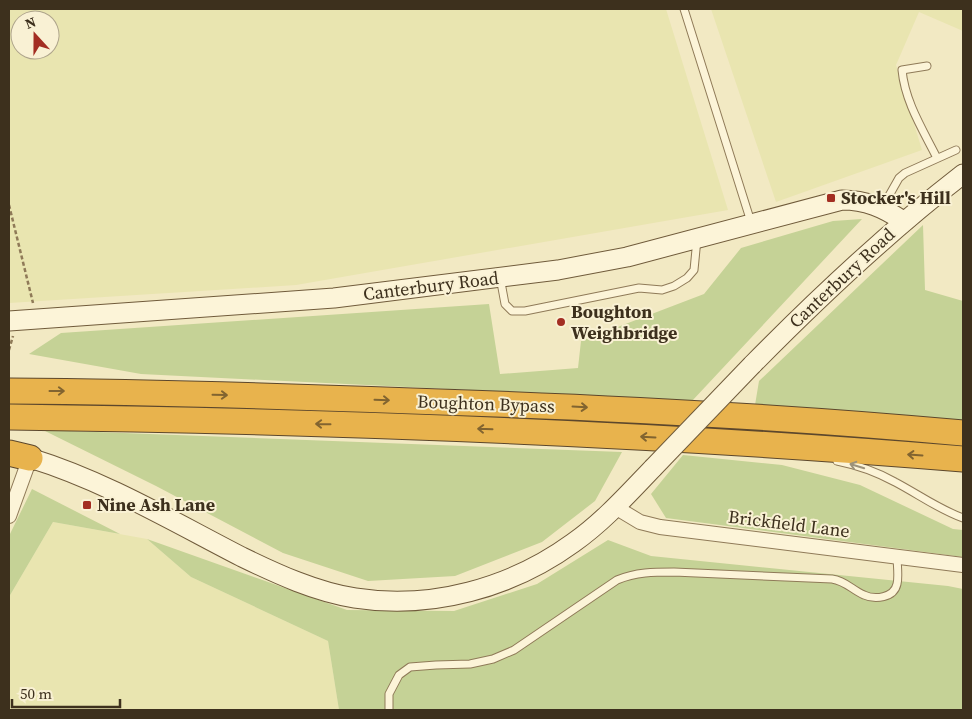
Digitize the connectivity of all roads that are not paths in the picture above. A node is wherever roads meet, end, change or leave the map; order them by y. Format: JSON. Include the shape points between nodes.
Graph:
{"nodes":[{"id":1,"x":684,"y":9,"type":"edge"},
{"id":2,"x":927,"y":66,"type":"dead end"},
{"id":3,"x":956,"y":150,"type":"dead end"},
{"id":4,"x":937,"y":158,"type":"junction"},
{"id":5,"x":963,"y":174,"type":"edge"},
{"id":6,"x":882,"y":208,"type":"junction"},
{"id":7,"x":903,"y":221,"type":"junction"},
{"id":8,"x":752,"y":225,"type":"junction"},
{"id":9,"x":697,"y":239,"type":"junction"},
{"id":10,"x":500,"y":277,"type":"junction"},
{"id":11,"x":13,"y":321,"type":"edge"},
{"id":12,"x":9,"y":391,"type":"edge"},
{"id":13,"x":9,"y":417,"type":"edge"},
{"id":14,"x":963,"y":433,"type":"edge"},
{"id":15,"x":738,"y":442,"type":"junction"},
{"id":16,"x":805,"y":455,"type":"dead end"},
{"id":17,"x":19,"y":456,"type":"edge"},
{"id":18,"x":963,"y":459,"type":"edge"},
{"id":19,"x":833,"y":460,"type":"dead end"},
{"id":20,"x":615,"y":508,"type":"junction"},
{"id":21,"x":9,"y":516,"type":"edge"},
{"id":22,"x":963,"y":518,"type":"edge"},
{"id":23,"x":897,"y":556,"type":"junction"},
{"id":24,"x":963,"y":564,"type":"edge"},
{"id":25,"x":389,"y":710,"type":"edge"}],
"edges":[{"from":1,"to":8,"type":"lane"},
{"from":2,"to":4,"type":"lane","via":[[902,70],[903,84]]},
{"from":3,"to":4,"type":"lane"},
{"from":4,"to":6,"type":"lane","via":[[902,175]]},
{"from":5,"to":7,"type":"street"},
{"from":6,"to":7,"type":"street","name":"Canterbury Road"},
{"from":6,"to":8,"type":"street","name":"Canterbury Road","via":[[842,200]]},
{"from":7,"to":20,"type":"street","name":"Canterbury Road","bridge":true,"via":[[752,365]]},
{"from":8,"to":9,"type":"street","name":"Canterbury Road"},
{"from":9,"to":10,"type":"street","name":"Canterbury Road","via":[[627,257]]},
{"from":9,"to":10,"type":"lane","via":[[694,270],[686,278],[662,290],[639,288],[512,311],[505,304]]},
{"from":10,"to":11,"type":"street","name":"Canterbury Road","via":[[334,298]]},
{"from":12,"to":14,"type":"highway","name":"Boughton Bypass","one_way":true,"via":[[506,404],[724,415]]},
{"from":15,"to":13,"type":"highway","name":"Boughton Bypass","one_way":true,"via":[[400,426]]},
{"from":15,"to":16,"type":"lane"},
{"from":18,"to":15,"type":"highway","name":"Boughton Bypass","one_way":true},
{"from":17,"to":20,"type":"street","name":"Canterbury Road","via":[[57,466],[120,492],[244,558],[293,580],[355,598],[433,600],[479,589],[540,564],[573,543]]},
{"from":17,"to":21,"type":"street"},
{"from":22,"to":19,"type":"lane","one_way":true,"via":[[878,474]]},
{"from":20,"to":23,"type":"street","name":"Brickfield Lane","via":[[640,522],[660,528]]},
{"from":23,"to":24,"type":"street","name":"Brickfield Lane"},
{"from":23,"to":25,"type":"lane","via":[[894,590],[878,598],[864,595],[832,579],[674,572],[630,575],[617,580],[521,645],[494,659],[410,668],[399,675],[389,694]]}]}
